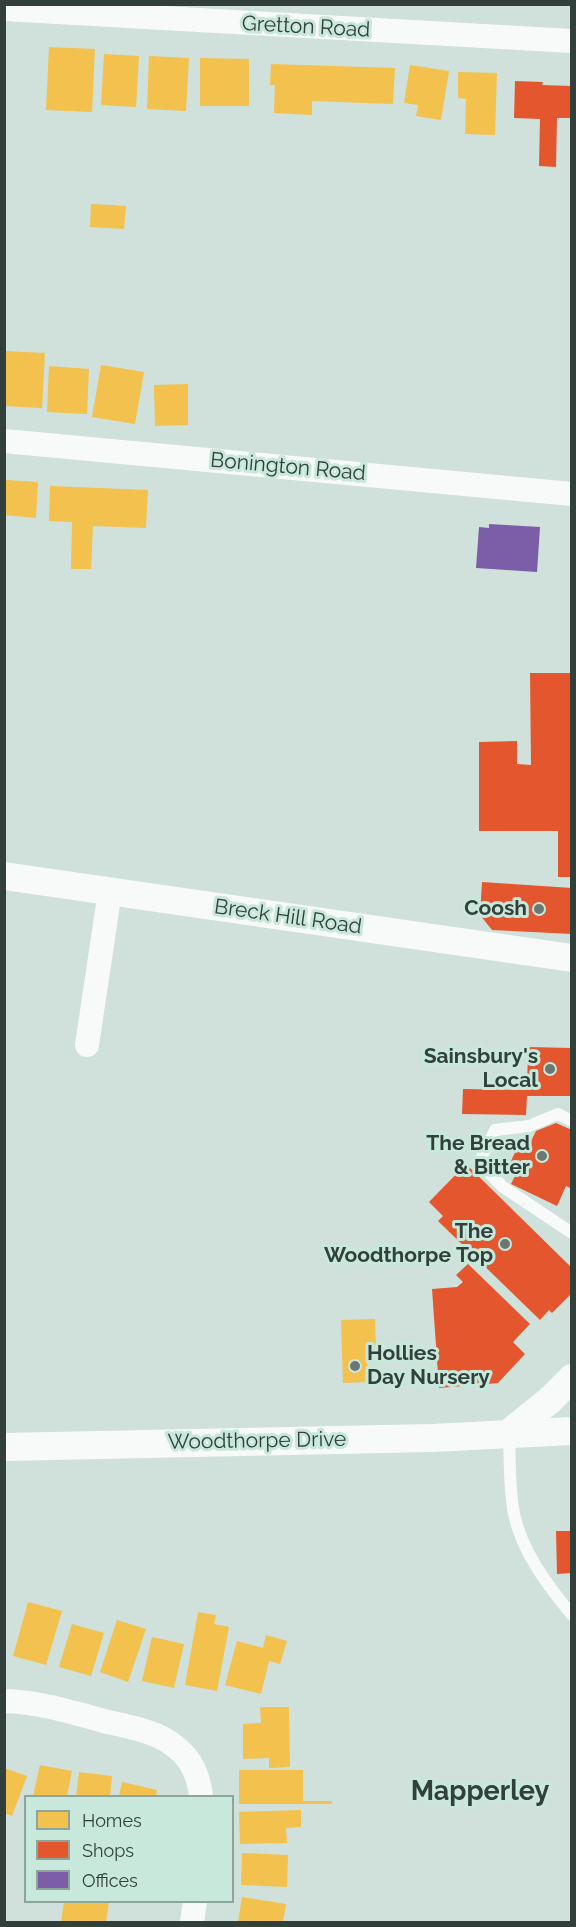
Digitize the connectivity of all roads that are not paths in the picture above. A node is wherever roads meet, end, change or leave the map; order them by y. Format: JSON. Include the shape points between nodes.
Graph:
{"nodes":[{"id":1,"x":4,"y":9,"type":"edge"},
{"id":2,"x":572,"y":41,"type":"edge"},
{"id":3,"x":4,"y":441,"type":"edge"},
{"id":4,"x":572,"y":494,"type":"edge"},
{"id":5,"x":4,"y":876,"type":"edge"},
{"id":6,"x":110,"y":891,"type":"junction"},
{"id":7,"x":572,"y":958,"type":"edge"},
{"id":8,"x":87,"y":1045,"type":"dead end"},
{"id":9,"x":572,"y":1120,"type":"edge"},
{"id":10,"x":572,"y":1233,"type":"edge"},
{"id":11,"x":572,"y":1378,"type":"edge"},
{"id":12,"x":572,"y":1431,"type":"edge"},
{"id":13,"x":509,"y":1433,"type":"junction"},
{"id":14,"x":4,"y":1447,"type":"edge"},
{"id":15,"x":572,"y":1615,"type":"edge"},
{"id":16,"x":4,"y":1701,"type":"edge"},
{"id":17,"x":201,"y":1795,"type":"edge"},
{"id":18,"x":195,"y":1903,"type":"edge"},
{"id":19,"x":192,"y":1923,"type":"edge"}],
"edges":[{"from":1,"to":2,"type":"street","name":"Gretton Road"},
{"from":3,"to":4,"type":"street","name":"Bonington Road"},
{"from":5,"to":6,"type":"street","name":"Breck Hill Road"},
{"from":6,"to":7,"type":"street","name":"Breck Hill Road"},
{"from":6,"to":8,"type":"street"},
{"from":9,"to":10,"type":"lane","via":[[558,1114],[529,1126],[495,1130],[482,1157],[488,1172],[504,1187]]},
{"from":11,"to":13,"type":"street"},
{"from":12,"to":13,"type":"street","name":"Woodthorpe Drive"},
{"from":13,"to":14,"type":"street","name":"Woodthorpe Drive"},
{"from":13,"to":15,"type":"lane","via":[[514,1516],[531,1558]]},
{"from":16,"to":17,"type":"street","via":[[45,1705],[167,1740],[179,1749],[196,1773]]},
{"from":18,"to":19,"type":"street"}]}
